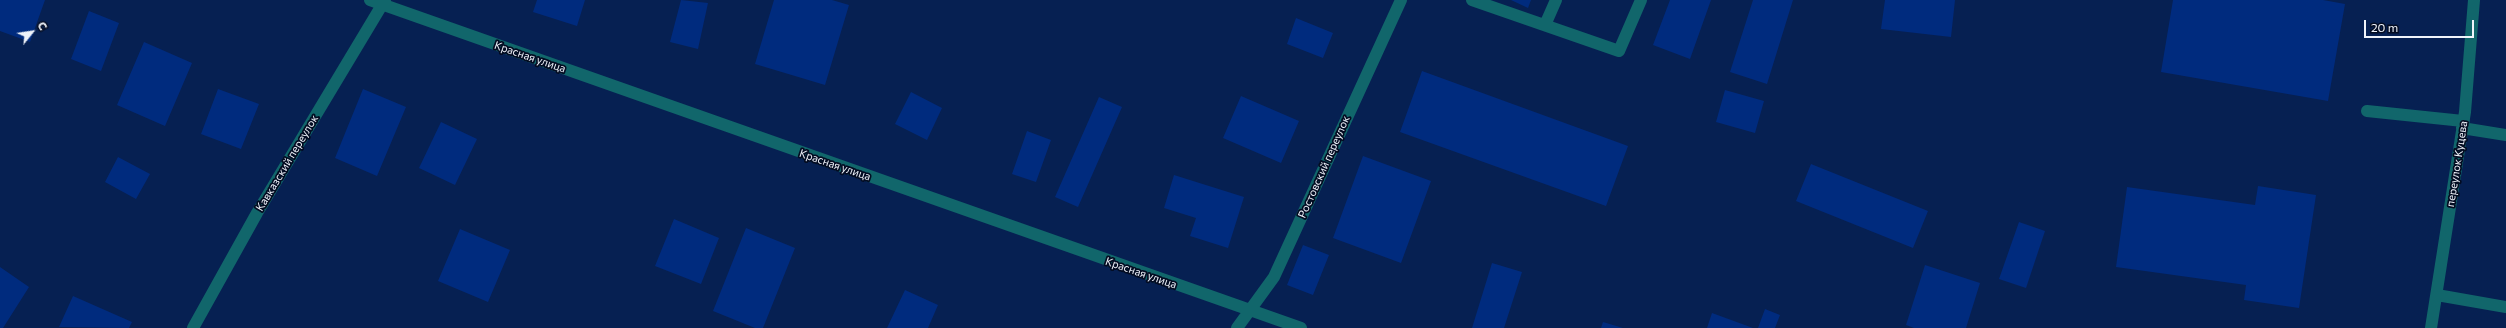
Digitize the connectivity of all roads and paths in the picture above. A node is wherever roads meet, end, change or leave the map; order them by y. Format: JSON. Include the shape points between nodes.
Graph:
{"nodes":[{"id":1,"x":370,"y":0,"type":"edge"},
{"id":2,"x":1401,"y":0,"type":"edge"},
{"id":3,"x":1472,"y":0,"type":"edge"},
{"id":4,"x":1556,"y":0,"type":"edge"},
{"id":5,"x":1641,"y":0,"type":"edge"},
{"id":6,"x":2474,"y":0,"type":"edge"},
{"id":7,"x":384,"y":2,"type":"edge"},
{"id":8,"x":1546,"y":25,"type":"junction"},
{"id":9,"x":2367,"y":111,"type":"dead end"},
{"id":10,"x":2463,"y":124,"type":"junction"},
{"id":11,"x":2506,"y":135,"type":"edge"},
{"id":12,"x":2437,"y":295,"type":"junction"},
{"id":13,"x":2506,"y":307,"type":"edge"},
{"id":14,"x":1248,"y":311,"type":"junction"},
{"id":15,"x":193,"y":328,"type":"edge"},
{"id":16,"x":1237,"y":328,"type":"edge"},
{"id":17,"x":1301,"y":328,"type":"edge"},
{"id":18,"x":2431,"y":328,"type":"edge"}],
"edges":[{"from":1,"to":7,"type":"street","name":"Красная улица"},
{"from":2,"to":14,"type":"street","name":"Ростовский переулок","via":[[1274,277]]},
{"from":3,"to":8,"type":"street"},
{"from":4,"to":8,"type":"street"},
{"from":5,"to":8,"type":"street","via":[[1619,52]]},
{"from":6,"to":10,"type":"street","name":"переулок Куцева"},
{"from":7,"to":14,"type":"street","name":"Красная улица"},
{"from":7,"to":15,"type":"street","name":"Кавказский переулок","via":[[258,213]]},
{"from":9,"to":10,"type":"street"},
{"from":10,"to":11,"type":"street"},
{"from":10,"to":12,"type":"street","name":"переулок Куцева"},
{"from":12,"to":13,"type":"street"},
{"from":12,"to":18,"type":"street","name":"переулок Куцева"},
{"from":14,"to":16,"type":"street","name":"Ростовский переулок"},
{"from":14,"to":17,"type":"street","name":"Красная улица"}]}
